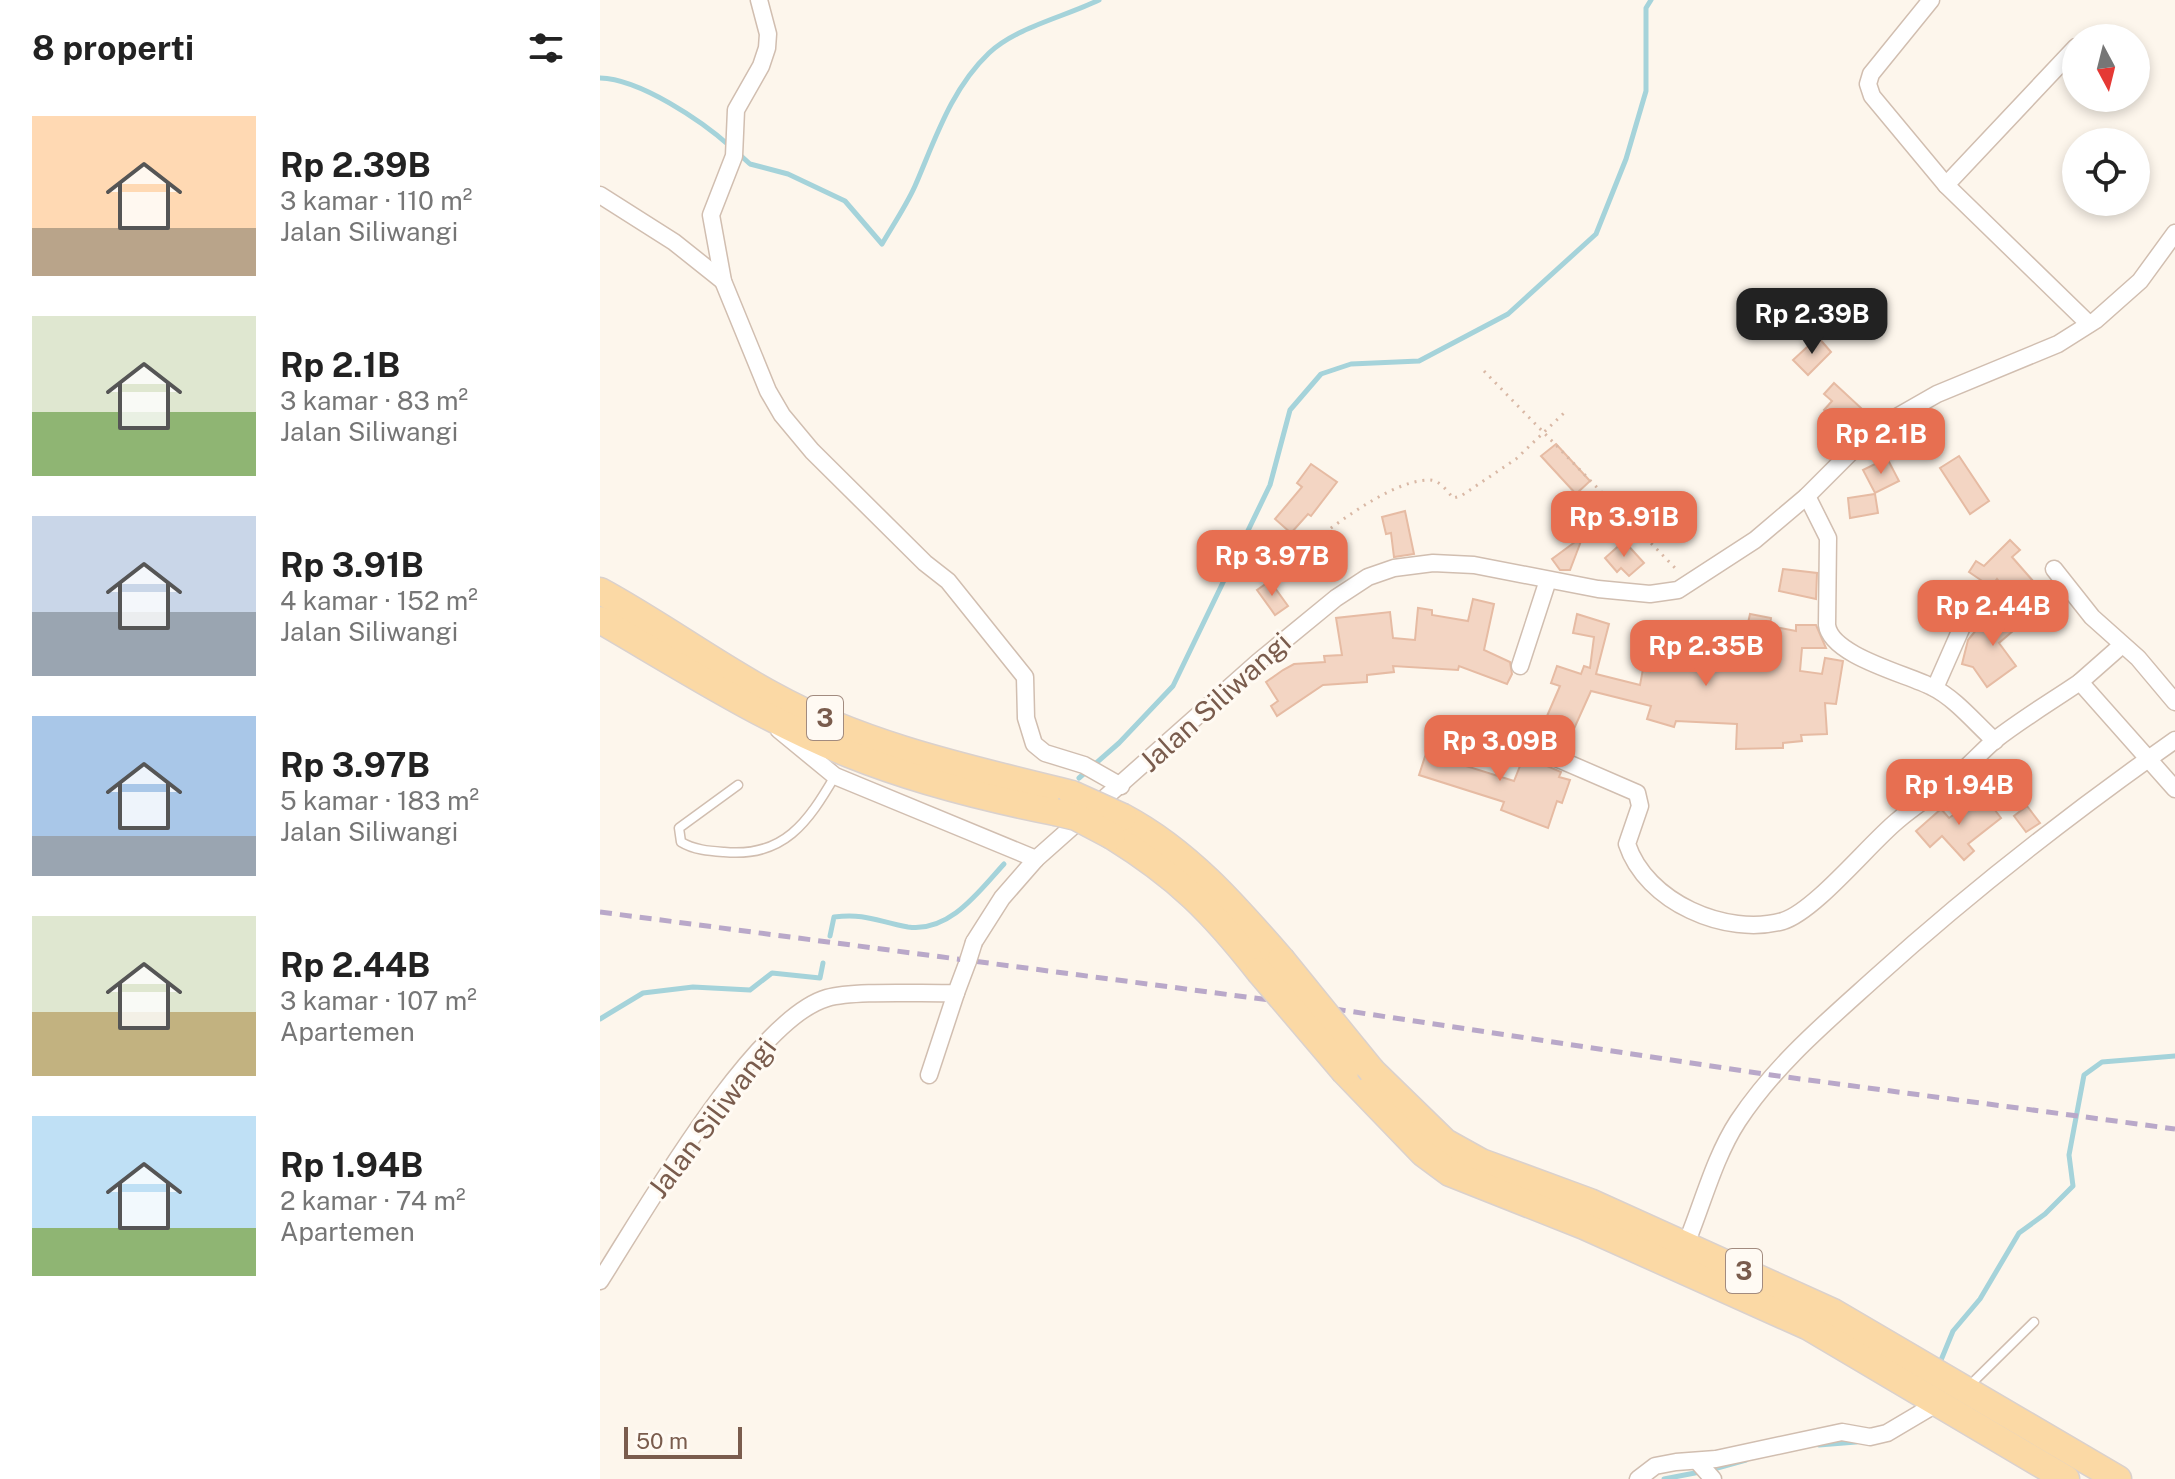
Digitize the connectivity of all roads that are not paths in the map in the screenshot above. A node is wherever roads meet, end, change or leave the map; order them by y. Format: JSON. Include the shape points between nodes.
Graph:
{"nodes":[{"id":1,"x":759,"y":0,"type":"edge"},
{"id":2,"x":1931,"y":0,"type":"edge"},
{"id":3,"x":2062,"y":62,"type":"edge"},
{"id":4,"x":1946,"y":185,"type":"junction"},
{"id":5,"x":600,"y":195,"type":"edge"},
{"id":6,"x":2175,"y":233,"type":"edge"},
{"id":7,"x":723,"y":281,"type":"junction"},
{"id":8,"x":2089,"y":324,"type":"junction"},
{"id":9,"x":1807,"y":496,"type":"junction"},
{"id":10,"x":2054,"y":569,"type":"dead end"},
{"id":11,"x":1548,"y":580,"type":"junction"},
{"id":12,"x":600,"y":591,"type":"edge"},
{"id":13,"x":1976,"y":595,"type":"dead end"},
{"id":14,"x":600,"y":620,"type":"edge"},
{"id":15,"x":2122,"y":645,"type":"junction"},
{"id":16,"x":1520,"y":666,"type":"dead end"},
{"id":17,"x":2080,"y":682,"type":"junction"},
{"id":18,"x":1935,"y":688,"type":"junction"},
{"id":19,"x":2175,"y":702,"type":"edge"},
{"id":20,"x":759,"y":711,"type":"junction"},
{"id":21,"x":2175,"y":740,"type":"edge"},
{"id":22,"x":1995,"y":741,"type":"junction"},
{"id":23,"x":1526,"y":745,"type":"dead end"},
{"id":24,"x":2146,"y":760,"type":"junction"},
{"id":25,"x":835,"y":776,"type":"junction"},
{"id":26,"x":738,"y":785,"type":"dead end"},
{"id":27,"x":1121,"y":786,"type":"junction"},
{"id":28,"x":2175,"y":789,"type":"edge"},
{"id":29,"x":1064,"y":803,"type":"junction"},
{"id":30,"x":1036,"y":859,"type":"junction"},
{"id":31,"x":1270,"y":965,"type":"junction"},
{"id":32,"x":956,"y":993,"type":"junction"},
{"id":33,"x":929,"y":1075,"type":"dead end"},
{"id":34,"x":1686,"y":1244,"type":"junction"},
{"id":35,"x":600,"y":1281,"type":"edge"},
{"id":36,"x":2034,"y":1322,"type":"dead end"},
{"id":37,"x":1967,"y":1387,"type":"junction"},
{"id":38,"x":1936,"y":1404,"type":"junction"},
{"id":39,"x":1697,"y":1461,"type":"junction"},
{"id":40,"x":1638,"y":1479,"type":"edge"},
{"id":41,"x":1713,"y":1479,"type":"edge"},
{"id":42,"x":2066,"y":1479,"type":"edge"},
{"id":43,"x":2118,"y":1479,"type":"edge"}],
"edges":[{"from":1,"to":7,"type":"street","via":[[767,48],[736,110],[736,149],[711,215]]},
{"from":2,"to":4,"type":"street","via":[[1879,62],[1868,84],[1880,109]]},
{"from":3,"to":4,"type":"street"},
{"from":4,"to":8,"type":"street"},
{"from":5,"to":7,"type":"street"},
{"from":6,"to":8,"type":"street","name":"Jalan Siliwangi","via":[[2140,281]]},
{"from":7,"to":27,"type":"street","via":[[782,415],[859,499],[948,581],[1025,677],[1026,718],[1034,744]]},
{"from":8,"to":9,"type":"street","name":"Jalan Siliwangi","via":[[2058,344],[1937,394],[1895,418],[1855,448]]},
{"from":9,"to":11,"type":"street","name":"Jalan Siliwangi","via":[[1692,584],[1650,594]]},
{"from":9,"to":18,"type":"street","via":[[1828,538],[1827,630],[1853,654]]},
{"from":10,"to":15,"type":"street"},
{"from":11,"to":16,"type":"street"},
{"from":11,"to":27,"type":"street","name":"Jalan Siliwangi","via":[[1474,565],[1433,563],[1368,577],[1302,625]]},
{"from":12,"to":29,"type":"main road","number":"3","via":[[774,696],[862,734]]},
{"from":13,"to":18,"type":"street"},
{"from":14,"to":20,"type":"main road","number":"3"},
{"from":15,"to":17,"type":"street"},
{"from":15,"to":19,"type":"street"},
{"from":17,"to":22,"type":"street"},
{"from":17,"to":24,"type":"street"},
{"from":18,"to":22,"type":"street"},
{"from":20,"to":25,"type":"street"},
{"from":20,"to":29,"type":"main road","number":"3","via":[[847,754],[925,781]]},
{"from":21,"to":24,"type":"street"},
{"from":22,"to":23,"type":"street","via":[[1894,823],[1793,916],[1769,923],[1713,919],[1663,895],[1627,844],[1640,806],[1637,793]]},
{"from":24,"to":28,"type":"street"},
{"from":24,"to":34,"type":"street","via":[[1975,889],[1787,1057],[1736,1124]]},
{"from":25,"to":26,"type":"lane","via":[[808,821],[789,837],[756,852],[708,851],[681,842],[679,828]]},
{"from":25,"to":30,"type":"street"},
{"from":27,"to":30,"type":"street","name":"Jalan Siliwangi"},
{"from":29,"to":31,"type":"main road","number":"3","bridge":true,"via":[[1076,817],[1118,826]]},
{"from":30,"to":32,"type":"street","name":"Jalan Siliwangi","bridge":true,"via":[[974,942]]},
{"from":31,"to":34,"type":"main road","number":"3","bridge":true,"via":[[1445,1142],[1481,1162]]},
{"from":31,"to":38,"type":"main road","number":"3","bridge":true,"via":[[1345,1072],[1423,1153],[1450,1173],[1584,1226],[1809,1327]]},
{"from":32,"to":33,"type":"street"},
{"from":32,"to":35,"type":"street","name":"Jalan Siliwangi","via":[[830,997],[795,1015],[757,1051],[668,1171]]},
{"from":34,"to":37,"type":"main road","number":"3","via":[[1833,1312]]},
{"from":36,"to":37,"type":"lane"},
{"from":37,"to":43,"type":"main road","number":"3"},
{"from":38,"to":39,"type":"street","via":[[1870,1437],[1842,1432]]},
{"from":38,"to":42,"type":"main road","number":"3"},
{"from":39,"to":40,"type":"street","via":[[1655,1466]]},
{"from":39,"to":41,"type":"street"}]}
